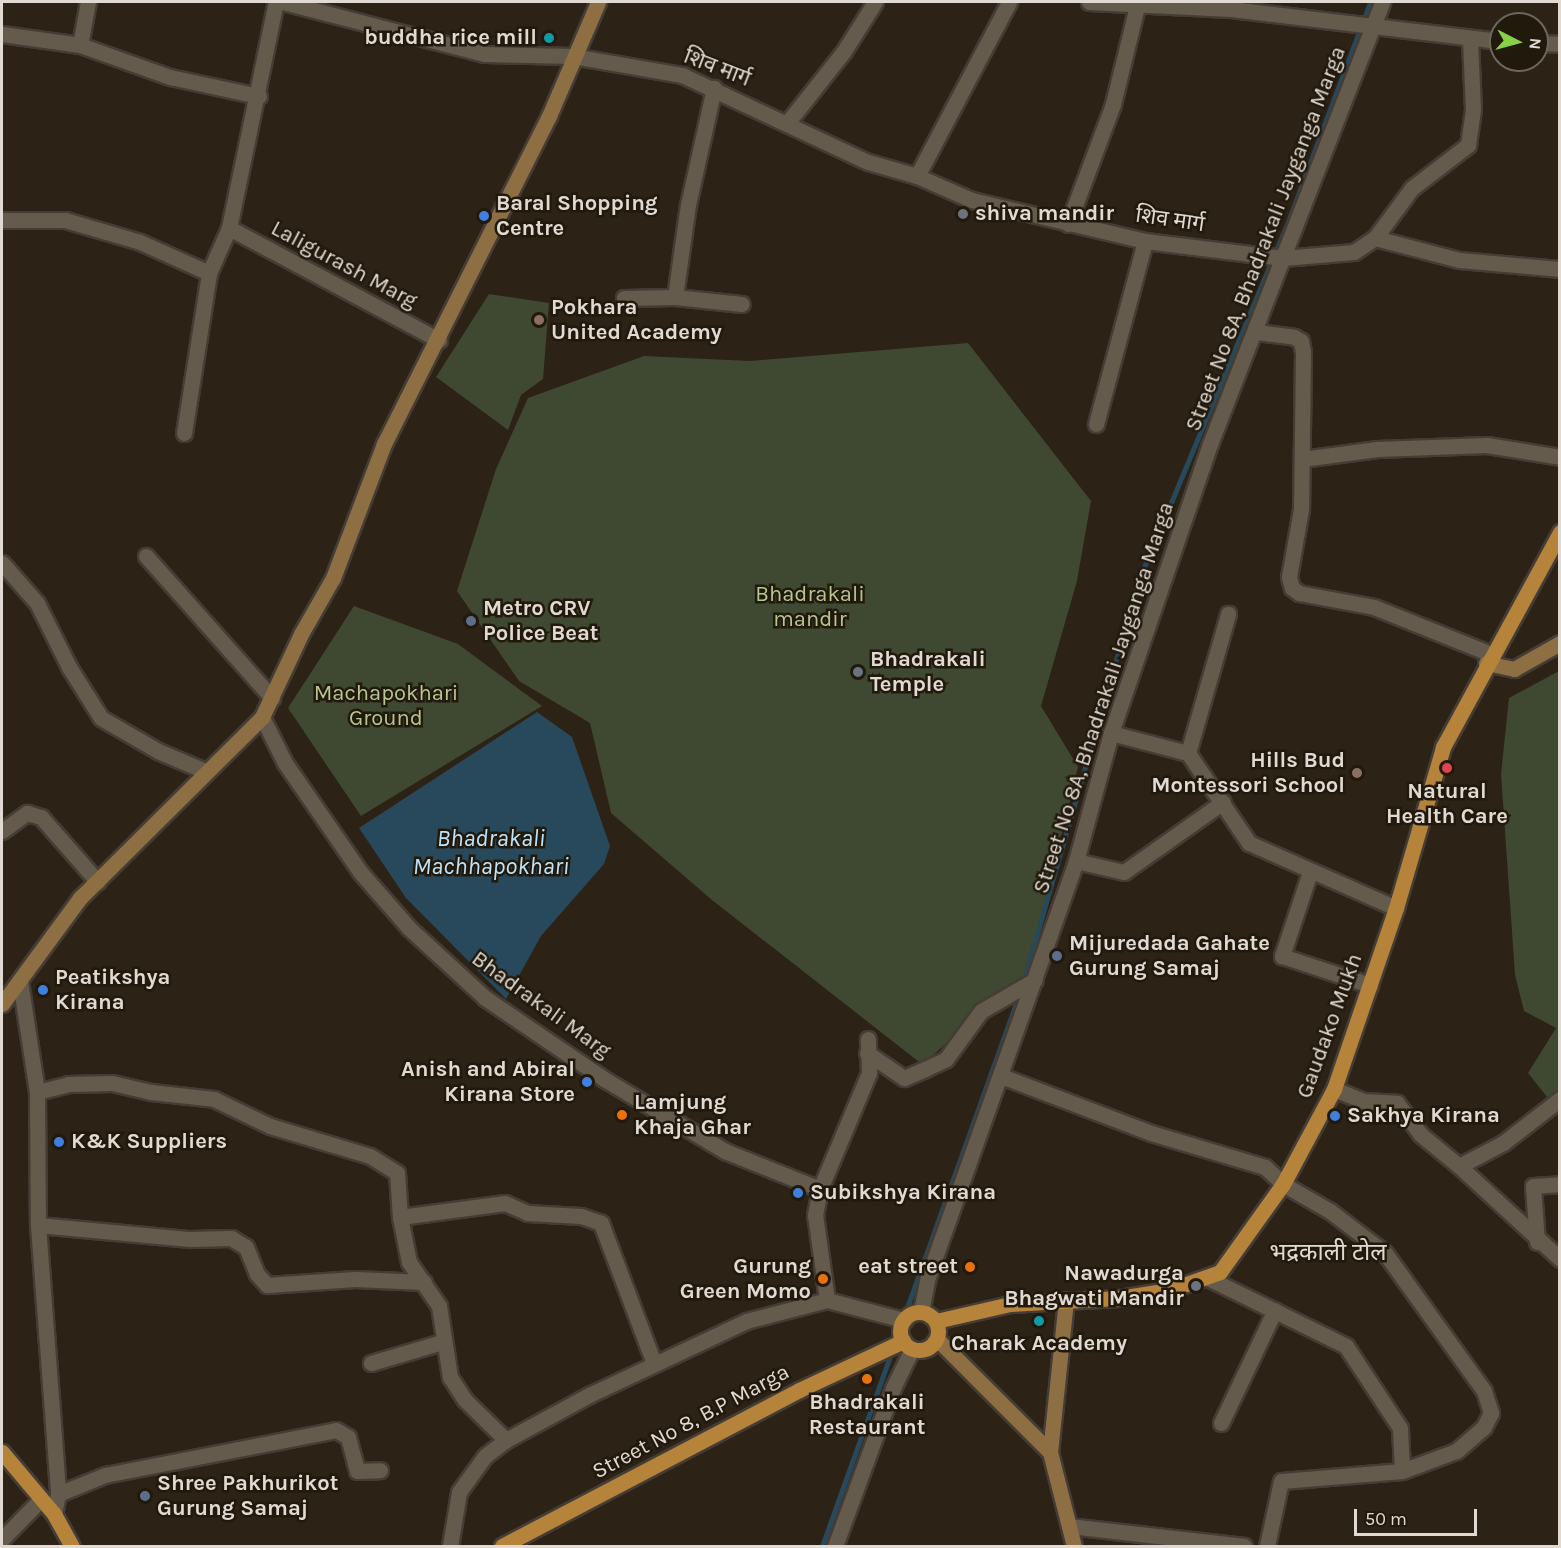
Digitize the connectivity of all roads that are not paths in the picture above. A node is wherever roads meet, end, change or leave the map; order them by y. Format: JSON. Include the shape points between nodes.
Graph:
{"nodes":[{"id":1,"x":88,"y":2,"type":"edge"},
{"id":2,"x":276,"y":2,"type":"edge"},
{"id":3,"x":283,"y":2,"type":"edge"},
{"id":4,"x":598,"y":2,"type":"edge"},
{"id":5,"x":875,"y":2,"type":"edge"},
{"id":6,"x":1009,"y":2,"type":"edge"},
{"id":7,"x":1089,"y":2,"type":"edge"},
{"id":8,"x":1382,"y":2,"type":"edge"},
{"id":9,"x":1137,"y":6,"type":"junction"},
{"id":10,"x":1373,"y":27,"type":"junction"},
{"id":11,"x":2,"y":34,"type":"edge"},
{"id":12,"x":1470,"y":39,"type":"junction"},
{"id":13,"x":1489,"y":40,"type":"edge"},
{"id":14,"x":80,"y":45,"type":"junction"},
{"id":15,"x":572,"y":56,"type":"junction"},
{"id":16,"x":714,"y":88,"type":"junction"},
{"id":17,"x":259,"y":96,"type":"junction"},
{"id":18,"x":788,"y":122,"type":"junction"},
{"id":19,"x":917,"y":176,"type":"junction"},
{"id":20,"x":2,"y":220,"type":"edge"},
{"id":21,"x":1068,"y":224,"type":"junction"},
{"id":22,"x":229,"y":228,"type":"junction"},
{"id":23,"x":1375,"y":238,"type":"junction"},
{"id":24,"x":1145,"y":241,"type":"junction"},
{"id":25,"x":1283,"y":258,"type":"junction"},
{"id":26,"x":1560,"y":269,"type":"edge"},
{"id":27,"x":209,"y":273,"type":"junction"},
{"id":28,"x":675,"y":297,"type":"junction"},
{"id":29,"x":624,"y":298,"type":"dead end"},
{"id":30,"x":742,"y":304,"type":"dead end"},
{"id":31,"x":1256,"y":332,"type":"junction"},
{"id":32,"x":439,"y":340,"type":"junction"},
{"id":33,"x":1096,"y":424,"type":"dead end"},
{"id":34,"x":184,"y":433,"type":"dead end"},
{"id":35,"x":1560,"y":458,"type":"edge"},
{"id":36,"x":1302,"y":459,"type":"junction"},
{"id":37,"x":1560,"y":532,"type":"edge"},
{"id":38,"x":146,"y":556,"type":"dead end"},
{"id":39,"x":2,"y":563,"type":"edge"},
{"id":40,"x":1228,"y":614,"type":"dead end"},
{"id":41,"x":1560,"y":643,"type":"edge"},
{"id":42,"x":1489,"y":658,"type":"junction"},
{"id":43,"x":272,"y":698,"type":"junction"},
{"id":44,"x":262,"y":717,"type":"junction"},
{"id":45,"x":1111,"y":733,"type":"junction"},
{"id":46,"x":1188,"y":753,"type":"junction"},
{"id":47,"x":205,"y":771,"type":"junction"},
{"id":48,"x":1223,"y":802,"type":"junction"},
{"id":49,"x":2,"y":831,"type":"edge"},
{"id":50,"x":1076,"y":861,"type":"junction"},
{"id":51,"x":1310,"y":872,"type":"junction"},
{"id":52,"x":99,"y":882,"type":"junction"},
{"id":53,"x":1396,"y":908,"type":"junction"},
{"id":54,"x":1035,"y":980,"type":"junction"},
{"id":55,"x":20,"y":981,"type":"junction"},
{"id":56,"x":1370,"y":985,"type":"junction"},
{"id":57,"x":2,"y":1004,"type":"edge"},
{"id":58,"x":1001,"y":1076,"type":"junction"},
{"id":59,"x":1334,"y":1089,"type":"junction"},
{"id":60,"x":37,"y":1092,"type":"junction"},
{"id":61,"x":1560,"y":1099,"type":"edge"},
{"id":62,"x":1459,"y":1166,"type":"junction"},
{"id":63,"x":1283,"y":1184,"type":"junction"},
{"id":64,"x":1560,"y":1184,"type":"edge"},
{"id":65,"x":820,"y":1189,"type":"junction"},
{"id":66,"x":400,"y":1217,"type":"junction"},
{"id":67,"x":38,"y":1225,"type":"junction"},
{"id":68,"x":1537,"y":1242,"type":"junction"},
{"id":69,"x":1560,"y":1259,"type":"edge"},
{"id":70,"x":1208,"y":1278,"type":"junction"},
{"id":71,"x":424,"y":1282,"type":"junction"},
{"id":72,"x":827,"y":1300,"type":"junction"},
{"id":73,"x":1066,"y":1300,"type":"junction"},
{"id":74,"x":1275,"y":1310,"type":"junction"},
{"id":75,"x":921,"y":1312,"type":"junction"},
{"id":76,"x":904,"y":1320,"type":"junction"},
{"id":77,"x":936,"y":1322,"type":"junction"},
{"id":78,"x":937,"y":1339,"type":"junction"},
{"id":79,"x":442,"y":1342,"type":"junction"},
{"id":80,"x":907,"y":1345,"type":"junction"},
{"id":81,"x":371,"y":1363,"type":"dead end"},
{"id":82,"x":654,"y":1363,"type":"junction"},
{"id":83,"x":1221,"y":1423,"type":"dead end"},
{"id":84,"x":506,"y":1440,"type":"junction"},
{"id":85,"x":2,"y":1452,"type":"edge"},
{"id":86,"x":1050,"y":1452,"type":"junction"},
{"id":87,"x":380,"y":1470,"type":"dead end"},
{"id":88,"x":1402,"y":1472,"type":"junction"},
{"id":89,"x":58,"y":1494,"type":"junction"},
{"id":90,"x":41,"y":1499,"type":"junction"},
{"id":91,"x":54,"y":1514,"type":"junction"},
{"id":92,"x":1069,"y":1526,"type":"junction"},
{"id":93,"x":2,"y":1539,"type":"edge"},
{"id":94,"x":72,"y":1546,"type":"edge"},
{"id":95,"x":450,"y":1546,"type":"edge"},
{"id":96,"x":502,"y":1546,"type":"edge"},
{"id":97,"x":835,"y":1546,"type":"edge"},
{"id":98,"x":1074,"y":1546,"type":"edge"},
{"id":99,"x":1244,"y":1546,"type":"edge"},
{"id":100,"x":1267,"y":1546,"type":"edge"}],
"edges":[{"from":1,"to":14,"type":"street"},
{"from":2,"to":17,"type":"street"},
{"from":3,"to":15,"type":"street","name":"शिव मार्ग","via":[[484,54]]},
{"from":4,"to":15,"type":"main road"},
{"from":5,"to":18,"type":"street","via":[[844,51]]},
{"from":6,"to":19,"type":"street"},
{"from":7,"to":9,"type":"street"},
{"from":8,"to":10,"type":"street","name":"Street No 8A, Bhadrakali Jayganga Marga"},
{"from":9,"to":10,"type":"street","via":[[1231,9]]},
{"from":9,"to":21,"type":"street","via":[[1113,104]]},
{"from":10,"to":12,"type":"street"},
{"from":10,"to":25,"type":"street","name":"Street No 8A, Bhadrakali Jayganga Marga"},
{"from":11,"to":14,"type":"street"},
{"from":12,"to":13,"type":"street"},
{"from":12,"to":23,"type":"street","name":"शिव मार्ग","via":[[1473,110],[1468,145],[1412,188]]},
{"from":14,"to":17,"type":"street","via":[[170,77]]},
{"from":15,"to":16,"type":"street","name":"शिव मार्ग","via":[[682,75]]},
{"from":15,"to":32,"type":"main road","via":[[549,116]]},
{"from":16,"to":18,"type":"street","name":"शिव मार्ग"},
{"from":16,"to":28,"type":"street","via":[[688,205]]},
{"from":17,"to":22,"type":"street"},
{"from":18,"to":19,"type":"street","name":"शिव मार्ग","via":[[868,162]]},
{"from":19,"to":21,"type":"street","name":"शिव मार्ग","via":[[972,200]]},
{"from":20,"to":27,"type":"street","via":[[65,220],[140,242]]},
{"from":21,"to":24,"type":"street","name":"शिव मार्ग"},
{"from":22,"to":27,"type":"street"},
{"from":22,"to":32,"type":"street","name":"Laligurash Marg"},
{"from":23,"to":25,"type":"street","name":"शिव मार्ग","via":[[1354,252]]},
{"from":23,"to":26,"type":"street","via":[[1459,260]]},
{"from":24,"to":25,"type":"street","name":"शिव मार्ग"},
{"from":24,"to":33,"type":"street"},
{"from":25,"to":31,"type":"street","name":"Street No 8A, Bhadrakali Jayganga Marga"},
{"from":27,"to":34,"type":"street"},
{"from":28,"to":29,"type":"street"},
{"from":28,"to":30,"type":"street"},
{"from":31,"to":36,"type":"street","via":[[1301,341]]},
{"from":31,"to":45,"type":"street","name":"Street No 8A, Bhadrakali Jayganga Marga","via":[[1210,444]]},
{"from":32,"to":43,"type":"main road","via":[[384,444],[333,578],[301,634]]},
{"from":35,"to":36,"type":"street","via":[[1487,445],[1377,449]]},
{"from":36,"to":42,"type":"street","via":[[1301,509],[1289,577],[1292,588],[1299,593],[1374,607]]},
{"from":37,"to":42,"type":"main road","name":"Gaudako Mukh"},
{"from":38,"to":43,"type":"street"},
{"from":39,"to":47,"type":"street","via":[[37,603],[69,667],[101,718],[158,751]]},
{"from":40,"to":46,"type":"street"},
{"from":41,"to":42,"type":"main road","via":[[1514,669]]},
{"from":42,"to":53,"type":"main road","name":"Gaudako Mukh","via":[[1443,747]]},
{"from":43,"to":44,"type":"main road"},
{"from":44,"to":47,"type":"main road"},
{"from":44,"to":65,"type":"street","name":"Bhadrakali Marg","via":[[285,763],[361,873],[409,928],[485,998],[604,1079],[725,1151]]},
{"from":45,"to":46,"type":"street"},
{"from":45,"to":50,"type":"street","name":"Street No 8A, Bhadrakali Jayganga Marga"},
{"from":46,"to":48,"type":"street"},
{"from":47,"to":52,"type":"main road"},
{"from":48,"to":50,"type":"street","via":[[1124,872]]},
{"from":48,"to":51,"type":"street","via":[[1248,843]]},
{"from":49,"to":52,"type":"street","via":[[27,813],[41,818]]},
{"from":50,"to":54,"type":"street","name":"Street No 8A, Bhadrakali Jayganga Marga"},
{"from":51,"to":53,"type":"street"},
{"from":51,"to":56,"type":"street","via":[[1282,956]]},
{"from":52,"to":55,"type":"main road","via":[[49,937]]},
{"from":53,"to":56,"type":"main road","name":"Gaudako Mukh"},
{"from":54,"to":58,"type":"street","name":"Street No 8A, Bhadrakali Jayganga Marga"},
{"from":54,"to":65,"type":"street","via":[[981,1011],[946,1059],[925,1070],[904,1078],[893,1074],[867,1046],[869,1072]]},
{"from":55,"to":57,"type":"main road"},
{"from":55,"to":60,"type":"street"},
{"from":56,"to":59,"type":"main road","name":"Gaudako Mukh"},
{"from":58,"to":63,"type":"street","via":[[1151,1133],[1265,1167]]},
{"from":58,"to":75,"type":"street","name":"Street No 8A, Bhadrakali Jayganga Marga","via":[[928,1277]]},
{"from":59,"to":62,"type":"street","via":[[1363,1101],[1397,1103],[1420,1134]]},
{"from":59,"to":63,"type":"main road","name":"Gaudako Mukh"},
{"from":60,"to":66,"type":"street","via":[[68,1084],[112,1083],[214,1099],[270,1126],[369,1156],[398,1173]]},
{"from":60,"to":67,"type":"street"},
{"from":61,"to":62,"type":"street","via":[[1503,1143]]},
{"from":62,"to":68,"type":"street"},
{"from":63,"to":70,"type":"main road","name":"Gaudako Mukh","via":[[1220,1272]]},
{"from":63,"to":88,"type":"street","via":[[1330,1211],[1385,1253],[1484,1391],[1491,1413],[1484,1427],[1456,1451]]},
{"from":64,"to":68,"type":"street","via":[[1533,1186]]},
{"from":65,"to":72,"type":"street","via":[[815,1215]]},
{"from":66,"to":71,"type":"street","via":[[409,1262]]},
{"from":66,"to":82,"type":"street","via":[[505,1203],[527,1213],[581,1216],[601,1223]]},
{"from":67,"to":71,"type":"street","via":[[190,1239],[231,1238],[246,1247],[257,1274],[267,1285],[355,1279]]},
{"from":67,"to":89,"type":"street"},
{"from":68,"to":69,"type":"street"},
{"from":70,"to":73,"type":"main road","name":"Gaudako Mukh","via":[[1150,1293]]},
{"from":70,"to":74,"type":"street"},
{"from":71,"to":79,"type":"street","via":[[439,1306]]},
{"from":72,"to":76,"type":"street"},
{"from":72,"to":82,"type":"street","via":[[746,1321]]},
{"from":73,"to":77,"type":"main road","via":[[1010,1304]]},
{"from":73,"to":86,"type":"main road"},
{"from":74,"to":83,"type":"street"},
{"from":74,"to":88,"type":"street","via":[[1346,1346],[1400,1428]]},
{"from":75,"to":76,"type":"main road"},
{"from":75,"to":77,"type":"main road"},
{"from":76,"to":80,"type":"main road","via":[[900,1330]]},
{"from":77,"to":78,"type":"main road"},
{"from":78,"to":80,"type":"main road","via":[[924,1350]]},
{"from":78,"to":86,"type":"main road"},
{"from":79,"to":81,"type":"street"},
{"from":79,"to":84,"type":"street","via":[[450,1377],[465,1400]]},
{"from":80,"to":96,"type":"main road","name":"Street No 8, B.P Marga","via":[[799,1390]]},
{"from":80,"to":97,"type":"street"},
{"from":82,"to":84,"type":"street"},
{"from":84,"to":95,"type":"street","via":[[485,1456],[459,1491]]},
{"from":85,"to":90,"type":"main road"},
{"from":86,"to":92,"type":"main road"},
{"from":87,"to":89,"type":"street","via":[[357,1471],[348,1437],[336,1430],[105,1475]]},
{"from":88,"to":100,"type":"street","via":[[1281,1481]]},
{"from":89,"to":91,"type":"street"},
{"from":90,"to":91,"type":"main road"},
{"from":90,"to":93,"type":"street"},
{"from":91,"to":94,"type":"main road"},
{"from":92,"to":98,"type":"main road"},
{"from":92,"to":99,"type":"street"}]}
